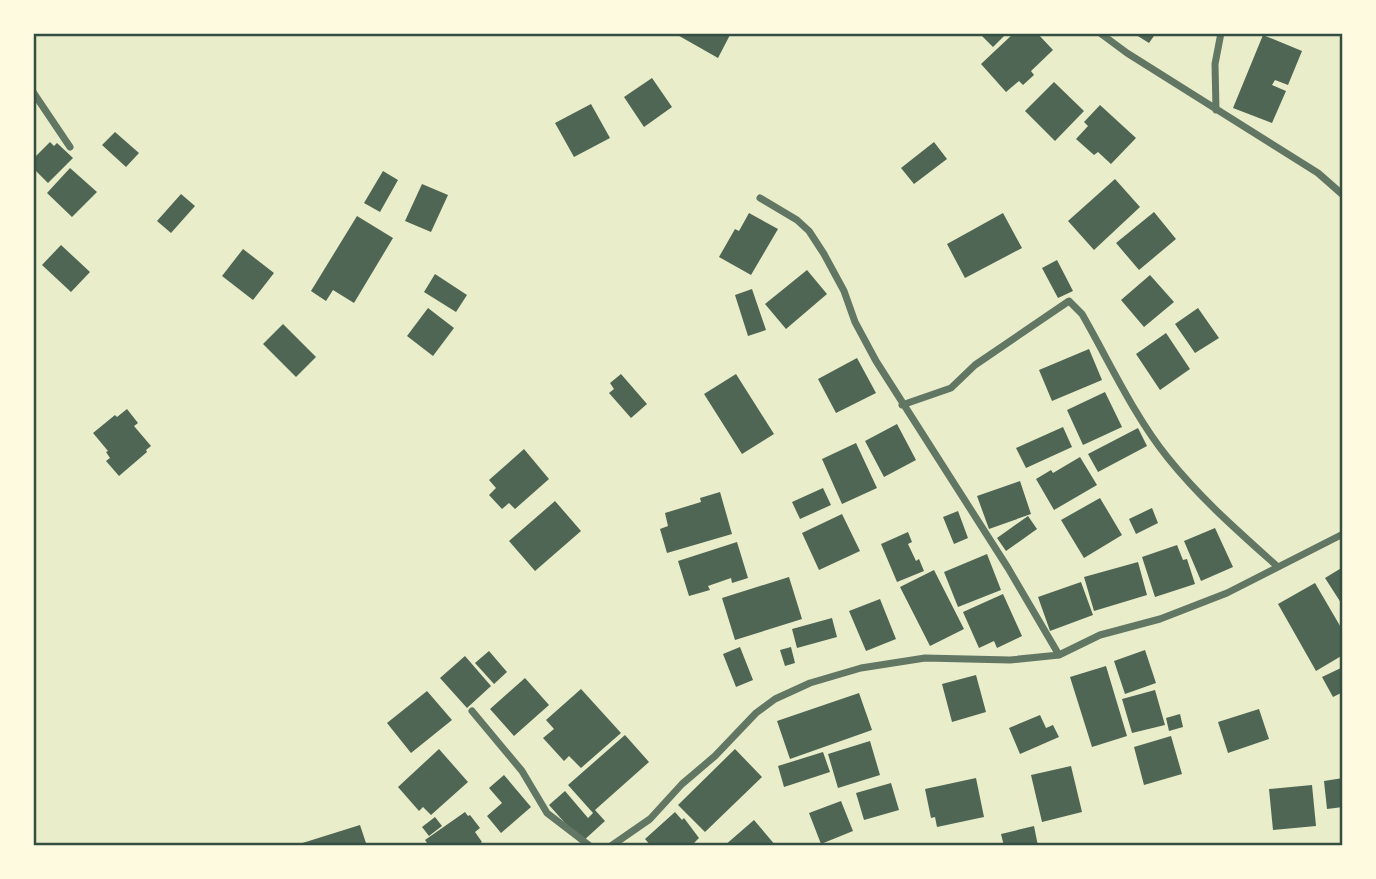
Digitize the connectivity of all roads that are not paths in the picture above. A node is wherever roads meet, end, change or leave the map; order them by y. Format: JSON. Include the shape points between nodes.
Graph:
{"nodes":[{"id":1,"x":1100,"y":33,"type":"edge"},
{"id":2,"x":1221,"y":33,"type":"edge"},
{"id":3,"x":33,"y":92,"type":"edge"},
{"id":4,"x":1216,"y":110,"type":"junction"},
{"id":5,"x":70,"y":147,"type":"dead end"},
{"id":6,"x":1343,"y":195,"type":"edge"},
{"id":7,"x":760,"y":198,"type":"dead end"},
{"id":8,"x":902,"y":405,"type":"junction"},
{"id":9,"x":1343,"y":534,"type":"edge"},
{"id":10,"x":1278,"y":567,"type":"junction"},
{"id":11,"x":1059,"y":655,"type":"junction"},
{"id":12,"x":472,"y":711,"type":"dead end"},
{"id":13,"x":590,"y":846,"type":"edge"},
{"id":14,"x":611,"y":846,"type":"edge"}],
"edges":[{"from":1,"to":4,"type":"street"},
{"from":2,"to":4,"type":"street","via":[[1215,64]]},
{"from":3,"to":5,"type":"street"},
{"from":4,"to":6,"type":"street","via":[[1318,173]]},
{"from":7,"to":8,"type":"street","via":[[809,232]]},
{"from":8,"to":10,"type":"street","via":[[951,388],[975,365],[1069,301],[1082,314],[1166,456],[1209,505]]},
{"from":8,"to":11,"type":"street"},
{"from":9,"to":10,"type":"street"},
{"from":10,"to":11,"type":"street","via":[[1227,593],[1160,619],[1100,635]]},
{"from":11,"to":14,"type":"street","via":[[1010,660],[925,658],[810,682],[756,713],[649,819]]},
{"from":12,"to":13,"type":"street","via":[[522,771],[547,813]]}]}
